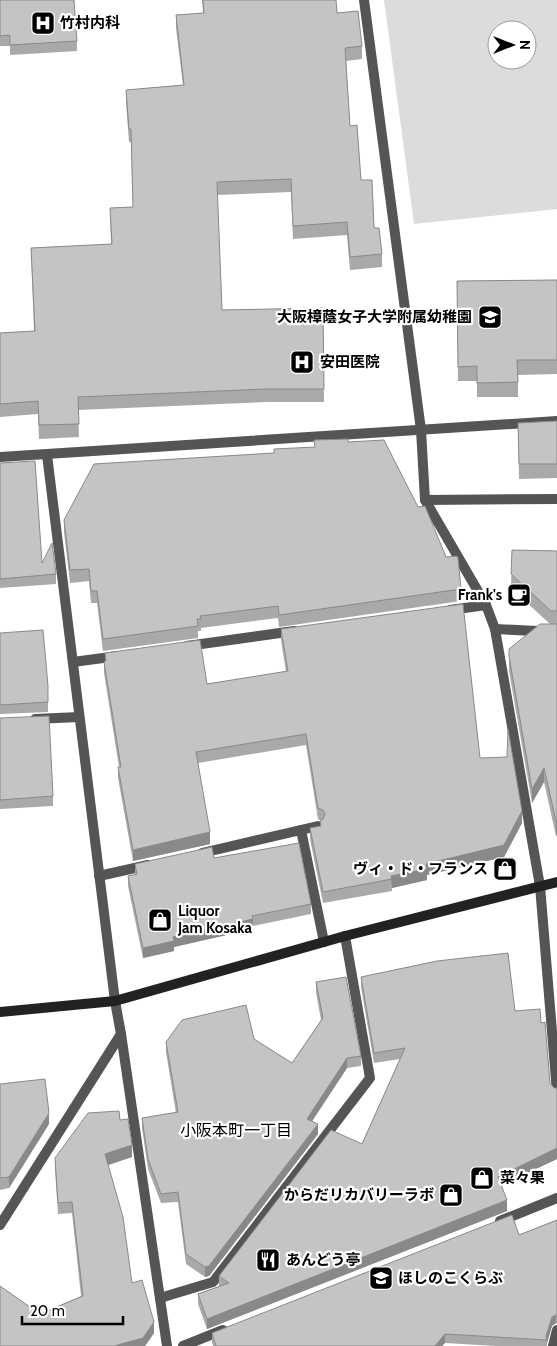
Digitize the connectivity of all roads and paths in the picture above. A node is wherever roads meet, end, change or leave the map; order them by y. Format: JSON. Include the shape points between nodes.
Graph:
{"nodes":[{"id":1,"x":364,"y":0,"type":"edge"},
{"id":2,"x":557,"y":421,"type":"edge"},
{"id":3,"x":422,"y":430,"type":"junction"},
{"id":4,"x":46,"y":455,"type":"junction"},
{"id":5,"x":0,"y":458,"type":"edge"},
{"id":6,"x":557,"y":498,"type":"edge"},
{"id":7,"x":426,"y":500,"type":"junction"},
{"id":8,"x":486,"y":605,"type":"junction"},
{"id":9,"x":437,"y":612,"type":"edge"},
{"id":10,"x":496,"y":629,"type":"junction"},
{"id":11,"x":309,"y":630,"type":"edge"},
{"id":12,"x":557,"y":632,"type":"edge"},
{"id":13,"x":181,"y":647,"type":"edge"},
{"id":14,"x":132,"y":654,"type":"edge"},
{"id":15,"x":72,"y":662,"type":"junction"},
{"id":16,"x":79,"y":717,"type":"junction"},
{"id":17,"x":20,"y":720,"type":"edge"},
{"id":18,"x":318,"y":826,"type":"edge"},
{"id":19,"x":301,"y":830,"type":"junction"},
{"id":20,"x":195,"y":854,"type":"edge"},
{"id":21,"x":157,"y":863,"type":"edge"},
{"id":22,"x":99,"y":876,"type":"junction"},
{"id":23,"x":557,"y":882,"type":"edge"},
{"id":24,"x":540,"y":886,"type":"junction"},
{"id":25,"x":345,"y":936,"type":"junction"},
{"id":26,"x":324,"y":942,"type":"junction"},
{"id":27,"x":115,"y":1001,"type":"junction"},
{"id":28,"x":0,"y":1012,"type":"edge"},
{"id":29,"x":121,"y":1034,"type":"junction"},
{"id":30,"x":557,"y":1092,"type":"edge"},
{"id":31,"x":557,"y":1198,"type":"edge"},
{"id":32,"x":493,"y":1224,"type":"edge"},
{"id":33,"x":0,"y":1225,"type":"edge"},
{"id":34,"x":160,"y":1298,"type":"junction"},
{"id":35,"x":228,"y":1328,"type":"edge"},
{"id":36,"x":557,"y":1330,"type":"edge"},
{"id":37,"x":166,"y":1346,"type":"edge"},
{"id":38,"x":183,"y":1346,"type":"edge"},
{"id":39,"x":553,"y":1346,"type":"edge"}],
"edges":[{"from":1,"to":3,"type":"street"},
{"from":2,"to":3,"type":"street"},
{"from":3,"to":4,"type":"street"},
{"from":3,"to":7,"type":"street"},
{"from":4,"to":5,"type":"street"},
{"from":4,"to":15,"type":"street"},
{"from":6,"to":7,"type":"street"},
{"from":7,"to":8,"type":"street"},
{"from":8,"to":9,"type":"street"},
{"from":8,"to":10,"type":"street"},
{"from":10,"to":12,"type":"street"},
{"from":10,"to":24,"type":"street"},
{"from":11,"to":13,"type":"street"},
{"from":14,"to":15,"type":"street"},
{"from":15,"to":16,"type":"street"},
{"from":16,"to":17,"type":"street"},
{"from":16,"to":22,"type":"street"},
{"from":18,"to":19,"type":"street"},
{"from":19,"to":20,"type":"street"},
{"from":19,"to":26,"type":"street"},
{"from":21,"to":22,"type":"street"},
{"from":22,"to":27,"type":"street"},
{"from":23,"to":24,"type":"street"},
{"from":24,"to":25,"type":"street"},
{"from":24,"to":30,"type":"street"},
{"from":25,"to":26,"type":"street"},
{"from":25,"to":34,"type":"street","via":[[370,1078],[213,1282]]},
{"from":26,"to":27,"type":"street"},
{"from":27,"to":28,"type":"street"},
{"from":27,"to":29,"type":"street"},
{"from":29,"to":33,"type":"street"},
{"from":29,"to":34,"type":"street"},
{"from":31,"to":32,"type":"street"},
{"from":34,"to":37,"type":"street"},
{"from":35,"to":38,"type":"street"},
{"from":36,"to":39,"type":"street"}]}
